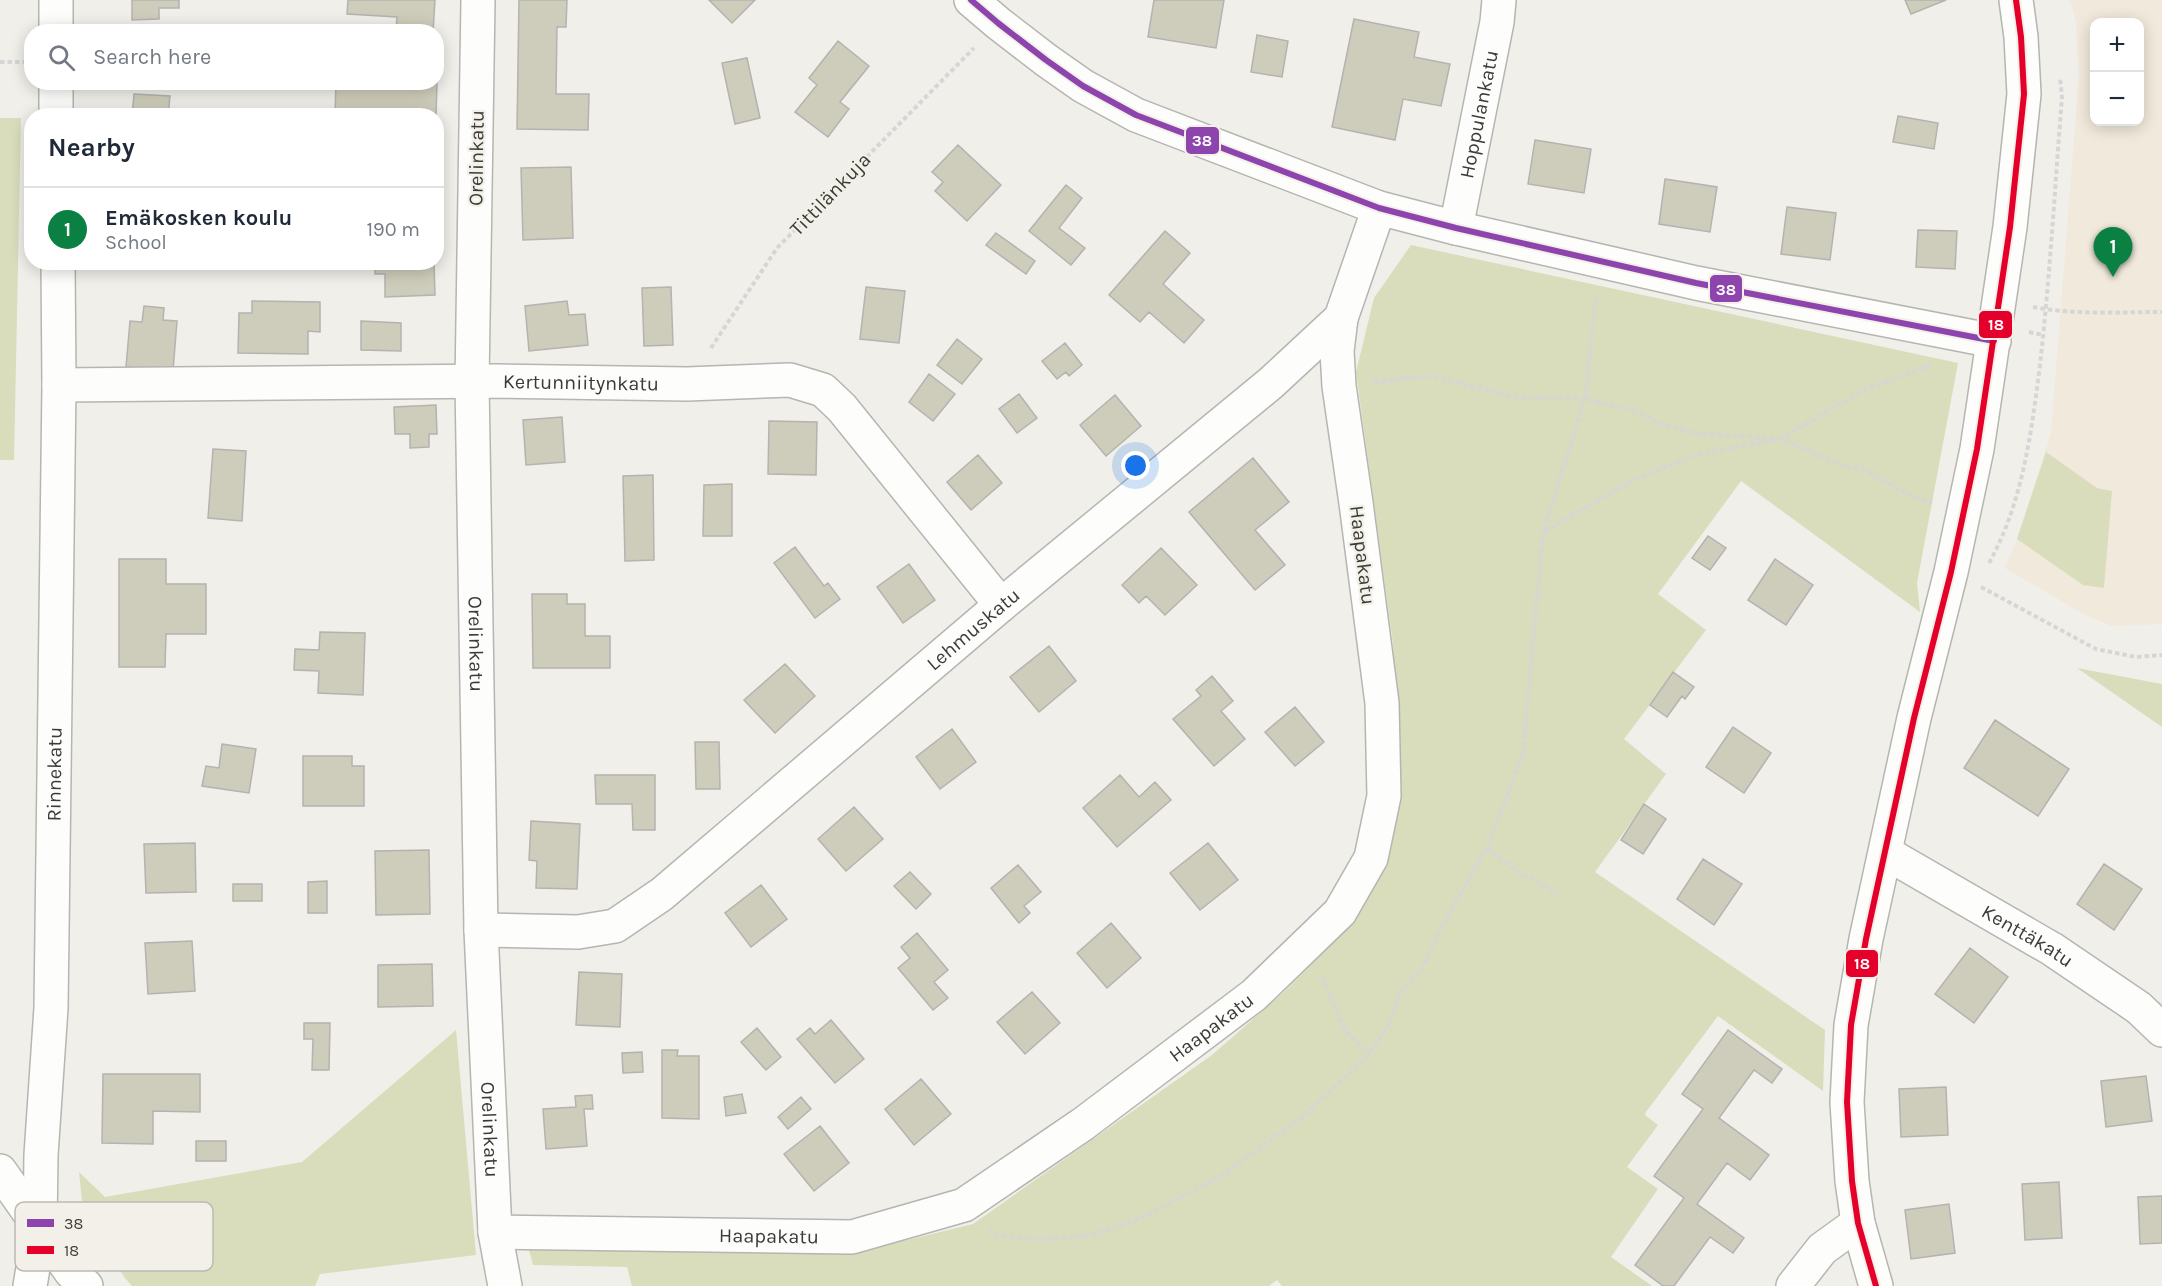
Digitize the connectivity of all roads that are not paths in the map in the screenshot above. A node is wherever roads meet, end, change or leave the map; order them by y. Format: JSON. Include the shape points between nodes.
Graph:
{"nodes":[{"id":1,"x":56,"y":0,"type":"edge"},
{"id":2,"x":478,"y":0,"type":"edge"},
{"id":3,"x":971,"y":0,"type":"edge"},
{"id":4,"x":1499,"y":0,"type":"edge"},
{"id":5,"x":2016,"y":0,"type":"edge"},
{"id":6,"x":56,"y":24,"type":"edge"},
{"id":7,"x":56,"y":90,"type":"edge"},
{"id":8,"x":56,"y":108,"type":"edge"},
{"id":9,"x":1379,"y":208,"type":"junction"},
{"id":10,"x":1456,"y":228,"type":"junction"},
{"id":11,"x":58,"y":270,"type":"edge"},
{"id":12,"x":1341,"y":318,"type":"junction"},
{"id":13,"x":1996,"y":322,"type":"junction"},
{"id":14,"x":472,"y":383,"type":"junction"},
{"id":15,"x":59,"y":385,"type":"junction"},
{"id":16,"x":1001,"y":605,"type":"junction"},
{"id":17,"x":1886,"y":853,"type":"junction"},
{"id":18,"x":481,"y":930,"type":"junction"},
{"id":19,"x":2162,"y":1030,"type":"edge"},
{"id":20,"x":0,"y":1171,"type":"edge"},
{"id":21,"x":23,"y":1202,"type":"edge"},
{"id":22,"x":40,"y":1202,"type":"edge"},
{"id":23,"x":1858,"y":1223,"type":"junction"},
{"id":24,"x":495,"y":1232,"type":"junction"},
{"id":25,"x":32,"y":1271,"type":"edge"},
{"id":26,"x":70,"y":1271,"type":"edge"},
{"id":27,"x":30,"y":1286,"type":"edge"},
{"id":28,"x":86,"y":1286,"type":"edge"},
{"id":29,"x":505,"y":1286,"type":"edge"},
{"id":30,"x":1793,"y":1286,"type":"edge"},
{"id":31,"x":1876,"y":1286,"type":"edge"}],
"edges":[{"from":1,"to":6,"type":"street"},
{"from":2,"to":14,"type":"street","name":"Orelinkatu"},
{"from":3,"to":9,"type":"street","via":[[1083,86],[1136,115]]},
{"from":4,"to":10,"type":"street","name":"Hoppulankatu"},
{"from":5,"to":13,"type":"street","via":[[2024,94]]},
{"from":7,"to":8,"type":"street"},
{"from":9,"to":10,"type":"street"},
{"from":9,"to":12,"type":"street","name":"Lehmuskatu"},
{"from":10,"to":13,"type":"street","via":[[1696,283]]},
{"from":11,"to":15,"type":"street","name":"Rinnekatu"},
{"from":12,"to":16,"type":"street","name":"Lehmuskatu","via":[[1271,383]]},
{"from":12,"to":24,"type":"street","name":"Haapakatu","via":[[1337,351],[1339,386],[1382,703],[1384,796],[1371,858],[1340,912],[1254,995],[1083,1124],[964,1205],[852,1237]]},
{"from":13,"to":17,"type":"street","via":[[1964,514],[1964,578],[1914,718]]},
{"from":14,"to":15,"type":"street","name":"Kertunniitynkatu"},
{"from":14,"to":16,"type":"street","name":"Kertunniitynkatu","via":[[687,384],[790,380],[823,390]]},
{"from":14,"to":18,"type":"street","name":"Orelinkatu"},
{"from":15,"to":22,"type":"street","name":"Rinnekatu","via":[[51,1008]]},
{"from":16,"to":18,"type":"street","name":"Lehmuskatu","via":[[662,894],[615,926],[578,932]]},
{"from":17,"to":19,"type":"street","name":"Kenttäkatu","via":[[2052,949],[2139,1008]]},
{"from":17,"to":23,"type":"street","via":[[1851,1025],[1847,1102]]},
{"from":18,"to":24,"type":"street","name":"Orelinkatu"},
{"from":20,"to":21,"type":"street"},
{"from":23,"to":30,"type":"street","via":[[1822,1249]]},
{"from":23,"to":31,"type":"street"},
{"from":24,"to":29,"type":"street","name":"Orelinkatu"},
{"from":25,"to":27,"type":"street","name":"Rinnekatu"},
{"from":26,"to":28,"type":"street"}]}
